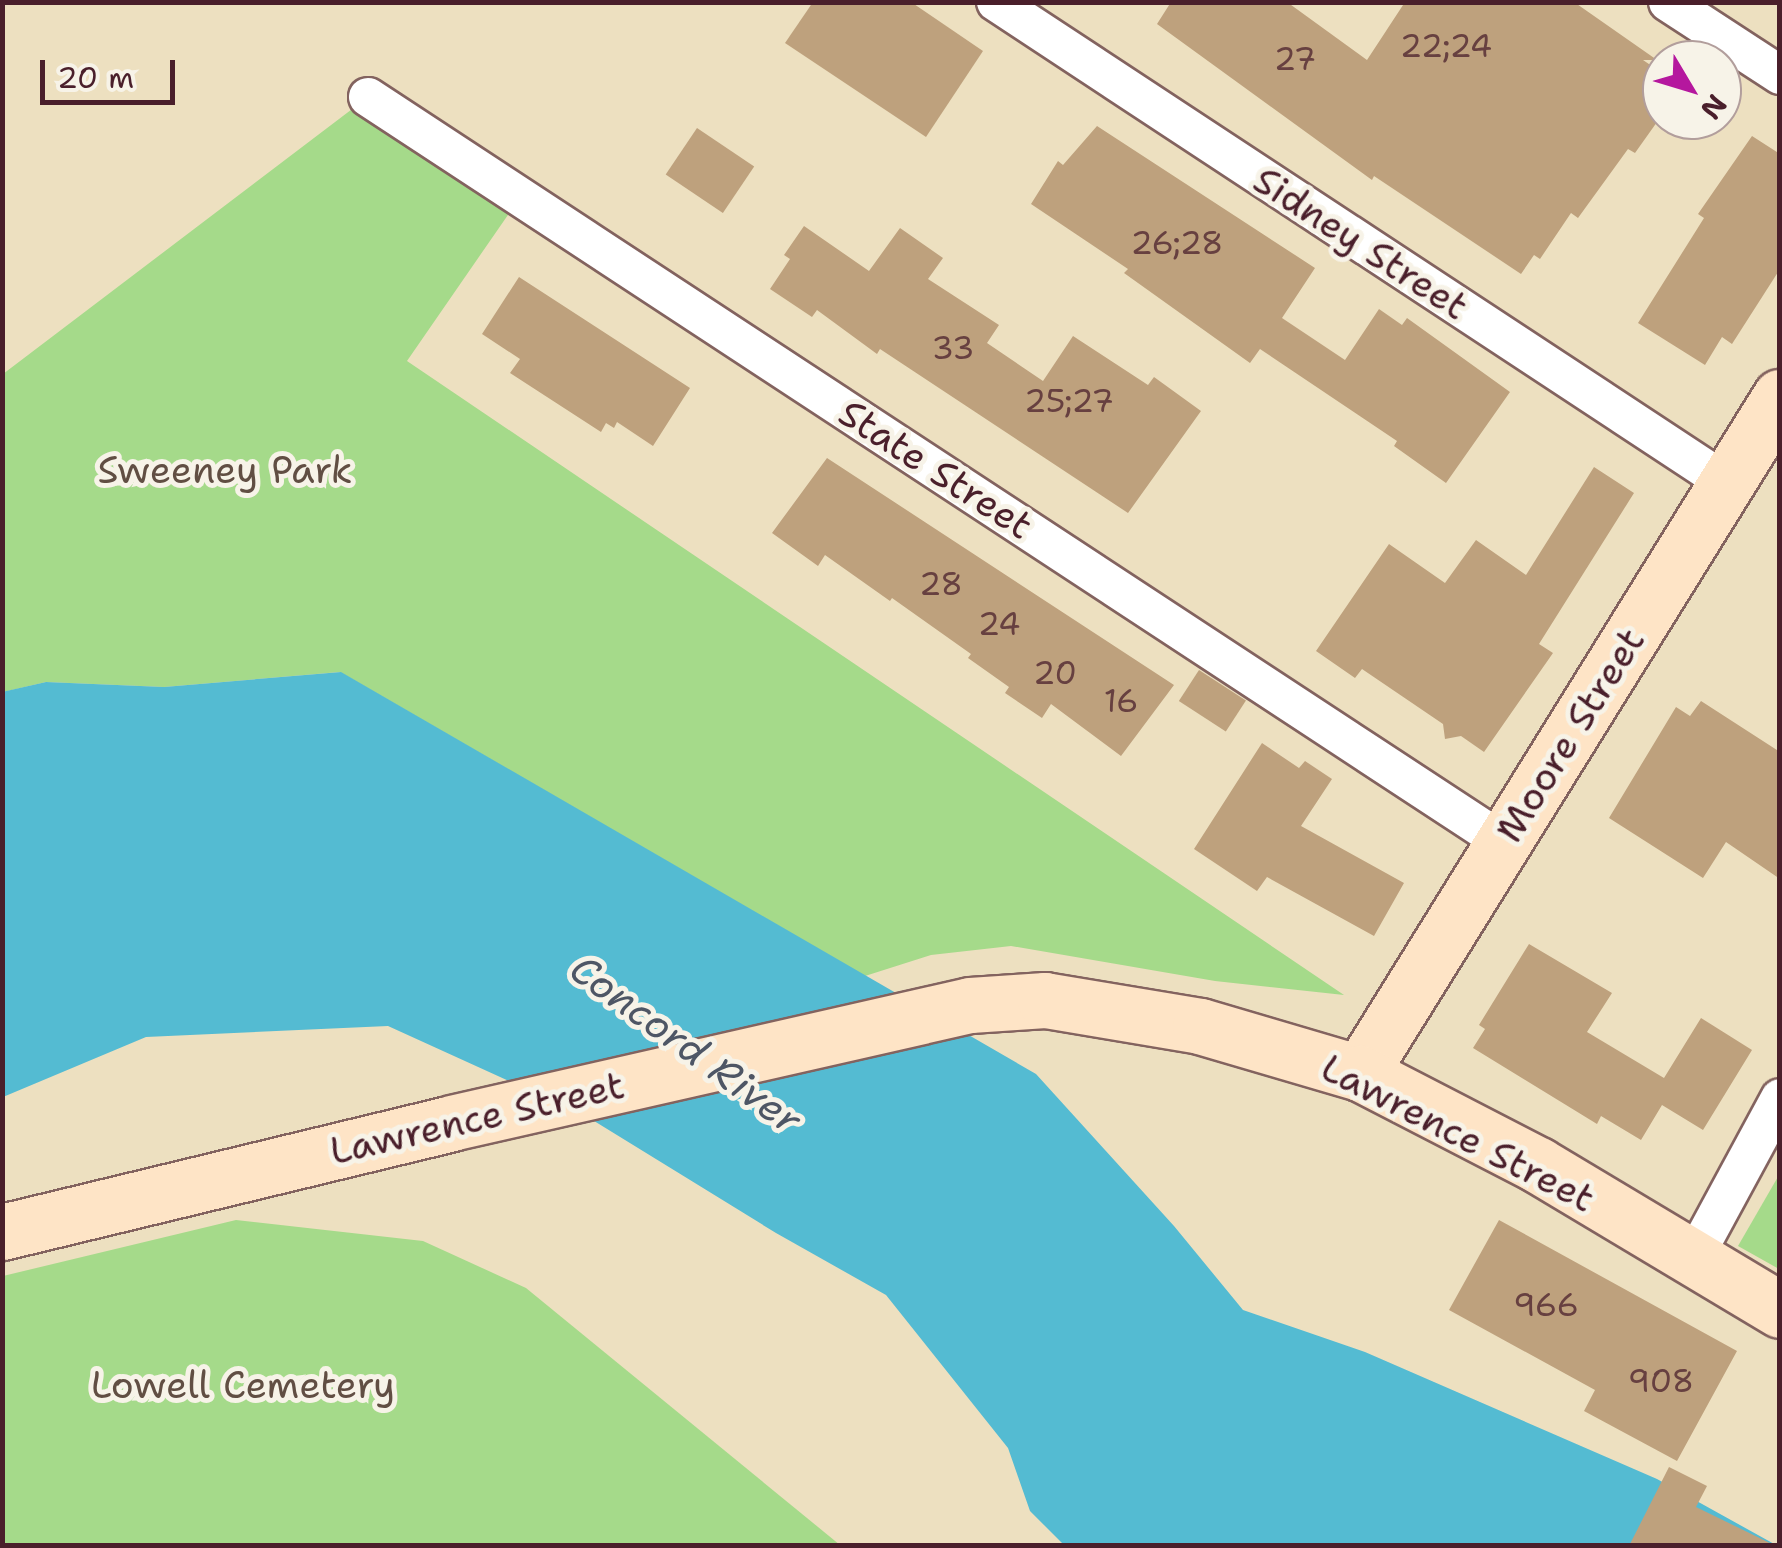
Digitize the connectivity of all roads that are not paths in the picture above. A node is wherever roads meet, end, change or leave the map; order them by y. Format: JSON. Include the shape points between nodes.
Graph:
{"nodes":[{"id":1,"x":996,"y":2,"type":"edge"},
{"id":2,"x":1668,"y":2,"type":"edge"},
{"id":3,"x":1780,"y":76,"type":"edge"},
{"id":4,"x":368,"y":97,"type":"dead end"},
{"id":5,"x":1780,"y":397,"type":"edge"},
{"id":6,"x":1727,"y":483,"type":"junction"},
{"id":7,"x":1503,"y":842,"type":"junction"},
{"id":8,"x":1360,"y":1073,"type":"junction"},
{"id":9,"x":1780,"y":1098,"type":"edge"},
{"id":10,"x":2,"y":1232,"type":"edge"},
{"id":11,"x":1692,"y":1261,"type":"junction"},
{"id":12,"x":1780,"y":1310,"type":"edge"}],
"edges":[{"from":1,"to":6,"type":"street","name":"Sidney Street"},
{"from":2,"to":3,"type":"street"},
{"from":4,"to":7,"type":"street","name":"State Street"},
{"from":5,"to":6,"type":"main road","name":"Moore Street"},
{"from":6,"to":7,"type":"main road","name":"Moore Street"},
{"from":7,"to":8,"type":"main road","name":"Moore Street"},
{"from":8,"to":10,"type":"main road","name":"Lawrence Street","via":[[1216,1030],[1115,1009],[1046,1000],[970,1005]]},
{"from":8,"to":11,"type":"main road","name":"Lawrence Street","via":[[1538,1165]]},
{"from":9,"to":11,"type":"street"},
{"from":11,"to":12,"type":"main road","name":"Lawrence Street"}]}
